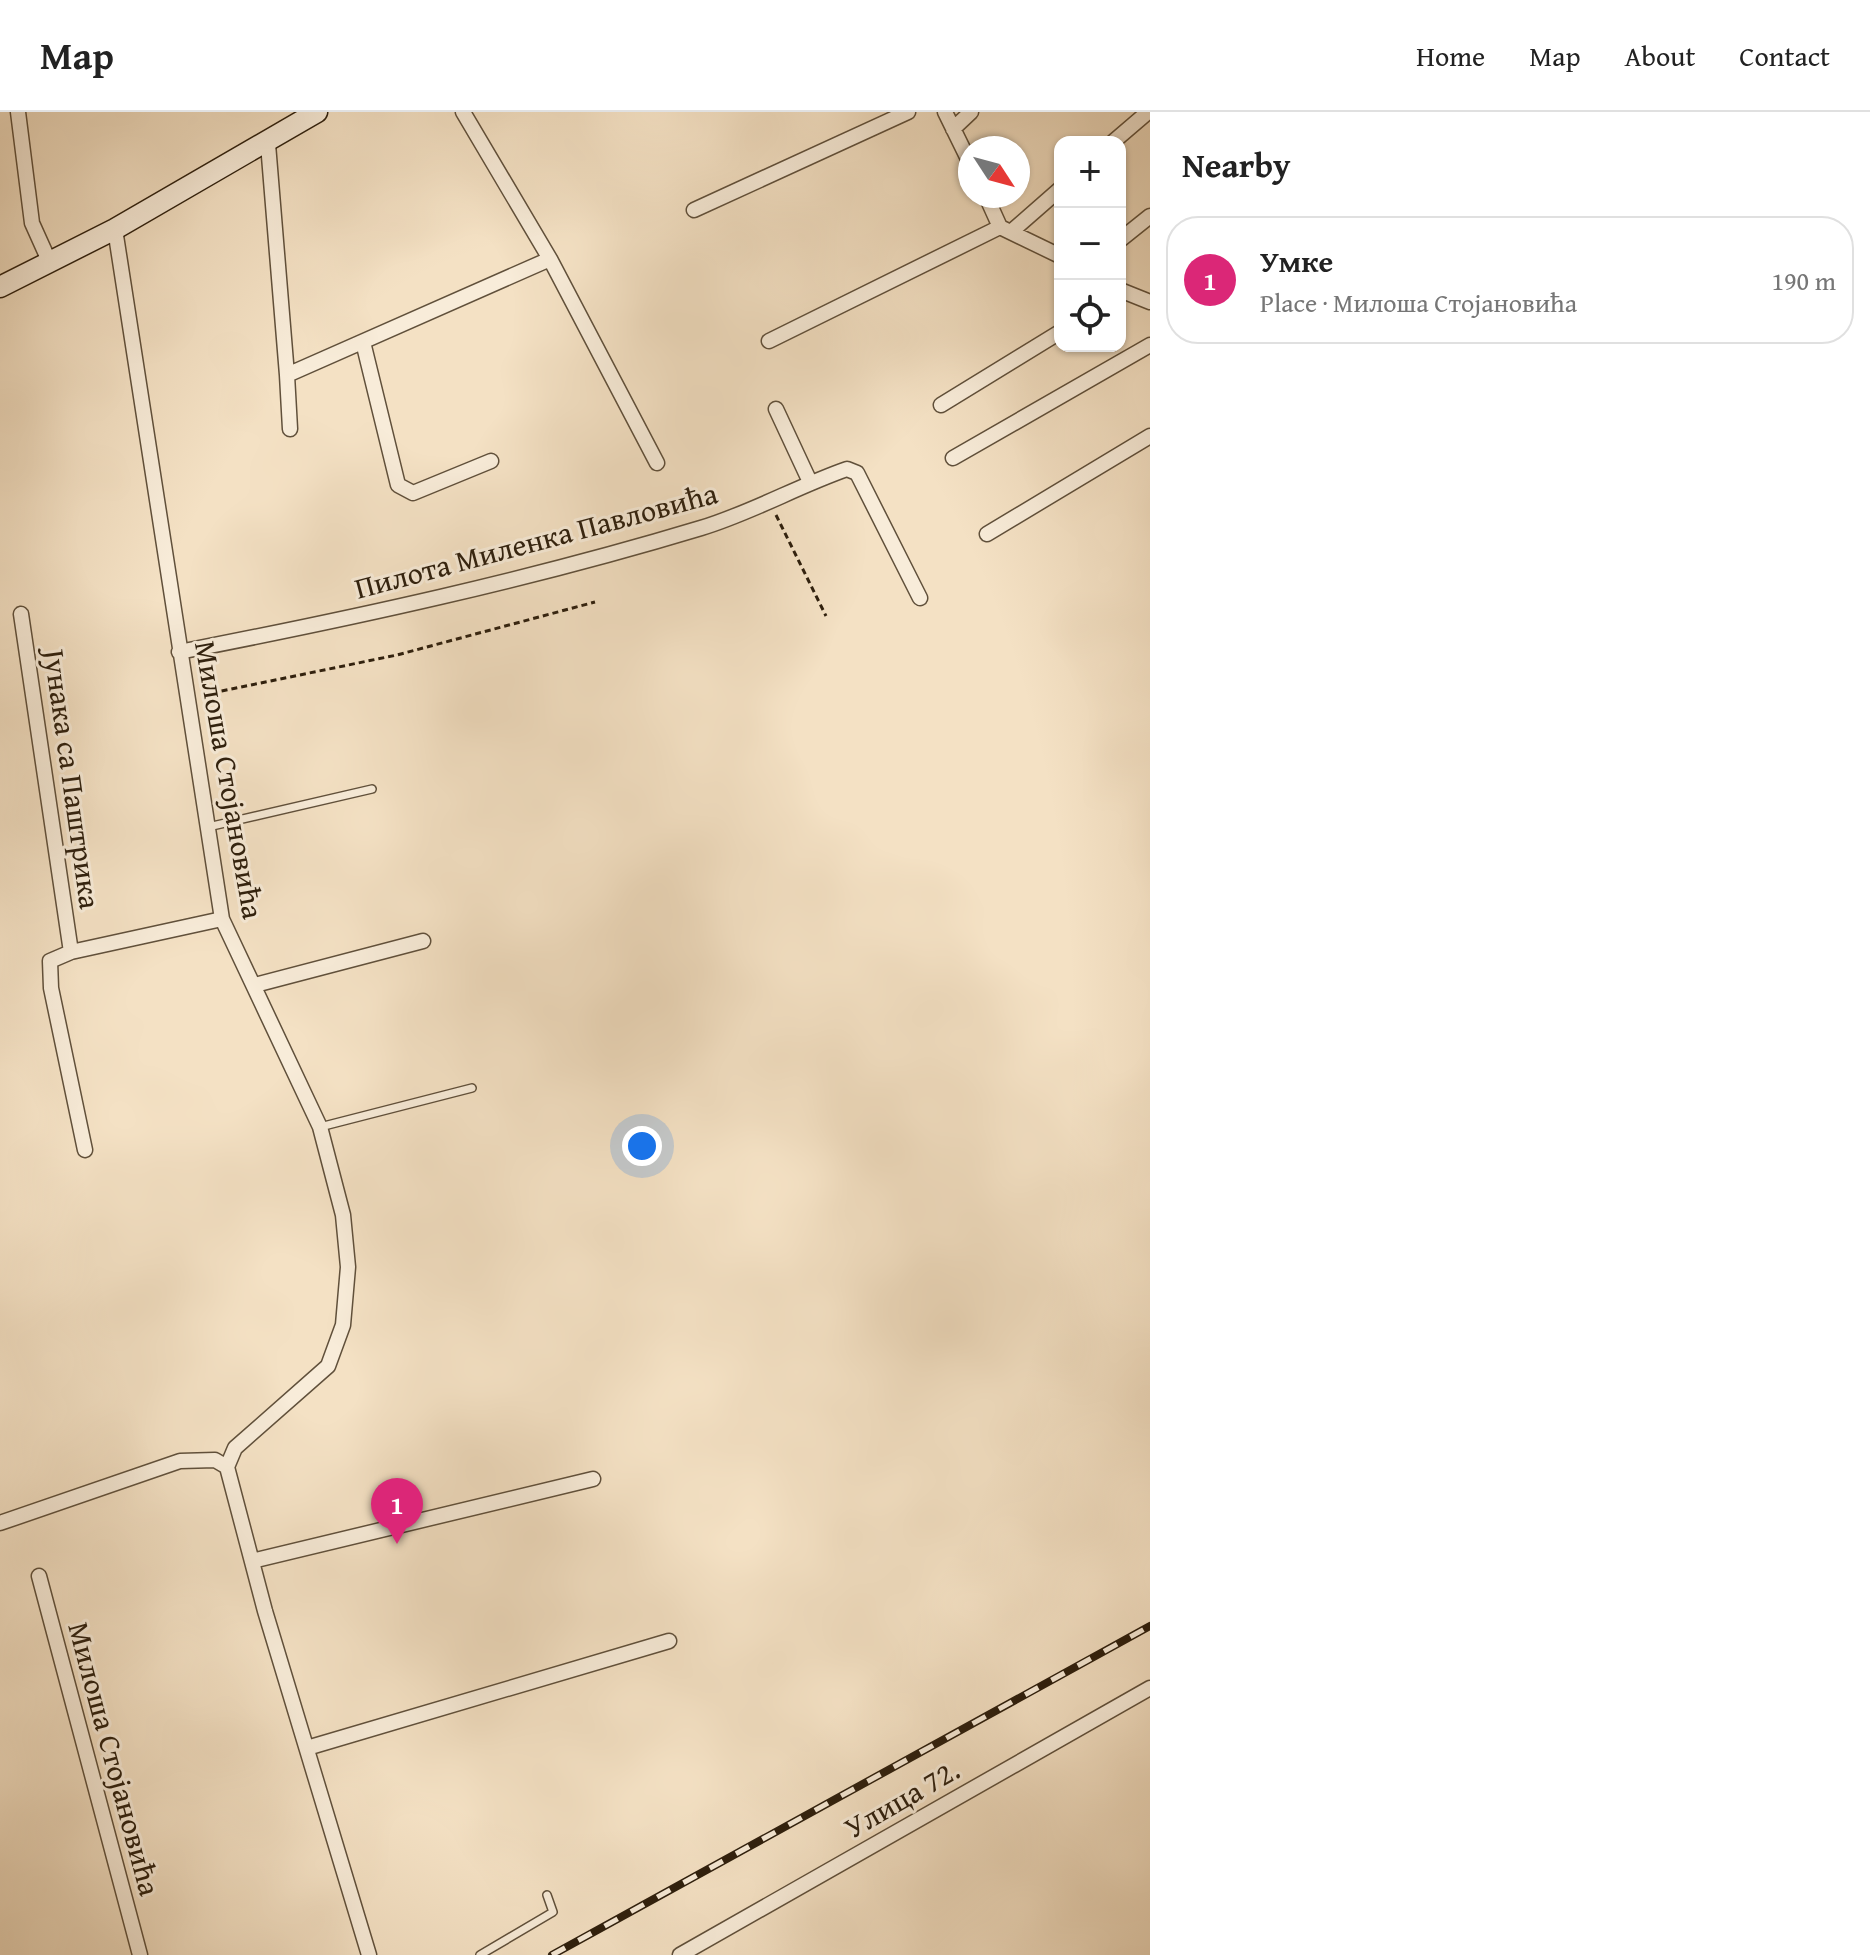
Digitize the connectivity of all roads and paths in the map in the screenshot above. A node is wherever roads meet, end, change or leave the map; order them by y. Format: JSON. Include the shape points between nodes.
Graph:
{"nodes":[{"id":1,"x":18,"y":112,"type":"edge"},
{"id":2,"x":317,"y":112,"type":"edge"},
{"id":3,"x":463,"y":112,"type":"edge"},
{"id":4,"x":908,"y":112,"type":"edge"},
{"id":5,"x":945,"y":112,"type":"edge"},
{"id":6,"x":971,"y":112,"type":"edge"},
{"id":7,"x":1148,"y":112,"type":"edge"},
{"id":8,"x":953,"y":129,"type":"junction"},
{"id":9,"x":1120,"y":136,"type":"edge"},
{"id":10,"x":958,"y":139,"type":"edge"},
{"id":11,"x":268,"y":144,"type":"junction"},
{"id":12,"x":1054,"y":193,"type":"edge"},
{"id":13,"x":993,"y":208,"type":"edge"},
{"id":14,"x":694,"y":210,"type":"dead end"},
{"id":15,"x":1150,"y":216,"type":"edge"},
{"id":16,"x":115,"y":229,"type":"junction"},
{"id":17,"x":1006,"y":229,"type":"junction"},
{"id":18,"x":1126,"y":235,"type":"edge"},
{"id":19,"x":1054,"y":253,"type":"edge"},
{"id":20,"x":550,"y":259,"type":"junction"},
{"id":21,"x":50,"y":263,"type":"junction"},
{"id":22,"x":0,"y":287,"type":"edge"},
{"id":23,"x":1126,"y":294,"type":"edge"},
{"id":24,"x":1150,"y":302,"type":"edge"},
{"id":25,"x":1054,"y":336,"type":"edge"},
{"id":26,"x":769,"y":341,"type":"dead end"},
{"id":27,"x":363,"y":342,"type":"junction"},
{"id":28,"x":1150,"y":345,"type":"edge"},
{"id":29,"x":287,"y":375,"type":"junction"},
{"id":30,"x":941,"y":405,"type":"dead end"},
{"id":31,"x":776,"y":409,"type":"dead end"},
{"id":32,"x":290,"y":429,"type":"dead end"},
{"id":33,"x":1150,"y":436,"type":"edge"},
{"id":34,"x":953,"y":458,"type":"dead end"},
{"id":35,"x":491,"y":461,"type":"dead end"},
{"id":36,"x":657,"y":463,"type":"dead end"},
{"id":37,"x":810,"y":482,"type":"junction"},
{"id":38,"x":769,"y":500,"type":"junction"},
{"id":39,"x":987,"y":534,"type":"dead end"},
{"id":40,"x":920,"y":598,"type":"dead end"},
{"id":41,"x":595,"y":602,"type":"dead end"},
{"id":42,"x":21,"y":614,"type":"dead end"},
{"id":43,"x":826,"y":616,"type":"dead end"},
{"id":44,"x":179,"y":652,"type":"junction"},
{"id":45,"x":185,"y":698,"type":"junction"},
{"id":46,"x":372,"y":789,"type":"dead end"},
{"id":47,"x":206,"y":827,"type":"junction"},
{"id":48,"x":222,"y":919,"type":"junction"},
{"id":49,"x":423,"y":941,"type":"dead end"},
{"id":50,"x":71,"y":952,"type":"junction"},
{"id":51,"x":255,"y":985,"type":"junction"},
{"id":52,"x":472,"y":1088,"type":"dead end"},
{"id":53,"x":320,"y":1127,"type":"junction"},
{"id":54,"x":85,"y":1150,"type":"dead end"},
{"id":55,"x":227,"y":1467,"type":"junction"},
{"id":56,"x":593,"y":1479,"type":"dead end"},
{"id":57,"x":0,"y":1523,"type":"edge"},
{"id":58,"x":252,"y":1561,"type":"junction"},
{"id":59,"x":39,"y":1576,"type":"dead end"},
{"id":60,"x":669,"y":1641,"type":"dead end"},
{"id":61,"x":1150,"y":1688,"type":"edge"},
{"id":62,"x":307,"y":1748,"type":"junction"},
{"id":63,"x":547,"y":1895,"type":"dead end"},
{"id":64,"x":140,"y":1955,"type":"edge"},
{"id":65,"x":369,"y":1955,"type":"edge"},
{"id":66,"x":480,"y":1955,"type":"edge"},
{"id":67,"x":680,"y":1955,"type":"edge"}],
"edges":[{"from":1,"to":21,"type":"street","via":[[32,223]]},
{"from":2,"to":11,"type":"main road"},
{"from":3,"to":20,"type":"street"},
{"from":4,"to":14,"type":"street"},
{"from":5,"to":8,"type":"street"},
{"from":6,"to":8,"type":"street"},
{"from":7,"to":9,"type":"street"},
{"from":8,"to":10,"type":"street"},
{"from":11,"to":16,"type":"main road"},
{"from":11,"to":29,"type":"street"},
{"from":12,"to":17,"type":"street"},
{"from":13,"to":17,"type":"street"},
{"from":15,"to":18,"type":"street"},
{"from":16,"to":21,"type":"main road"},
{"from":16,"to":44,"type":"street","name":"Милоша Стојановића"},
{"from":17,"to":19,"type":"street"},
{"from":17,"to":26,"type":"street"},
{"from":20,"to":27,"type":"street"},
{"from":20,"to":36,"type":"street"},
{"from":21,"to":22,"type":"main road"},
{"from":23,"to":24,"type":"street"},
{"from":25,"to":30,"type":"street"},
{"from":27,"to":29,"type":"street"},
{"from":27,"to":35,"type":"street","via":[[398,485],[413,493]]},
{"from":28,"to":34,"type":"street"},
{"from":29,"to":32,"type":"street"},
{"from":31,"to":37,"type":"street"},
{"from":33,"to":39,"type":"street"},
{"from":37,"to":38,"type":"street","name":"Пилота Миленка Павловића"},
{"from":37,"to":40,"type":"street","name":"Пилота Миленка Павловића","via":[[847,469],[857,473]]},
{"from":38,"to":43,"type":"path"},
{"from":38,"to":44,"type":"street","name":"Пилота Миленка Павловића","via":[[704,527],[566,566]]},
{"from":41,"to":45,"type":"path","via":[[397,655]]},
{"from":42,"to":50,"type":"street","name":"Јунака са Паштрика"},
{"from":44,"to":45,"type":"street","name":"Милоша Стојановића"},
{"from":45,"to":47,"type":"street","name":"Милоша Стојановића"},
{"from":46,"to":47,"type":"lane"},
{"from":47,"to":48,"type":"street","name":"Милоша Стојановића"},
{"from":48,"to":50,"type":"street","name":"Јунака са Паштрика"},
{"from":48,"to":51,"type":"street","name":"Милоша Стојановића"},
{"from":49,"to":51,"type":"street"},
{"from":50,"to":54,"type":"street","name":"Јунака са Паштрика","via":[[50,961],[51,988]]},
{"from":51,"to":53,"type":"street","name":"Милоша Стојановића"},
{"from":52,"to":53,"type":"lane"},
{"from":53,"to":55,"type":"street","name":"Милоша Стојановића","via":[[343,1215],[348,1267],[343,1325],[328,1366],[235,1448]]},
{"from":55,"to":57,"type":"street","via":[[215,1460],[180,1461]]},
{"from":55,"to":58,"type":"street"},
{"from":56,"to":58,"type":"street"},
{"from":58,"to":62,"type":"street"},
{"from":59,"to":64,"type":"street","name":"Милоша Стојановића"},
{"from":60,"to":62,"type":"street"},
{"from":61,"to":67,"type":"street","name":"Улица 72."},
{"from":62,"to":65,"type":"street"},
{"from":63,"to":66,"type":"lane","via":[[553,1912]]}]}
